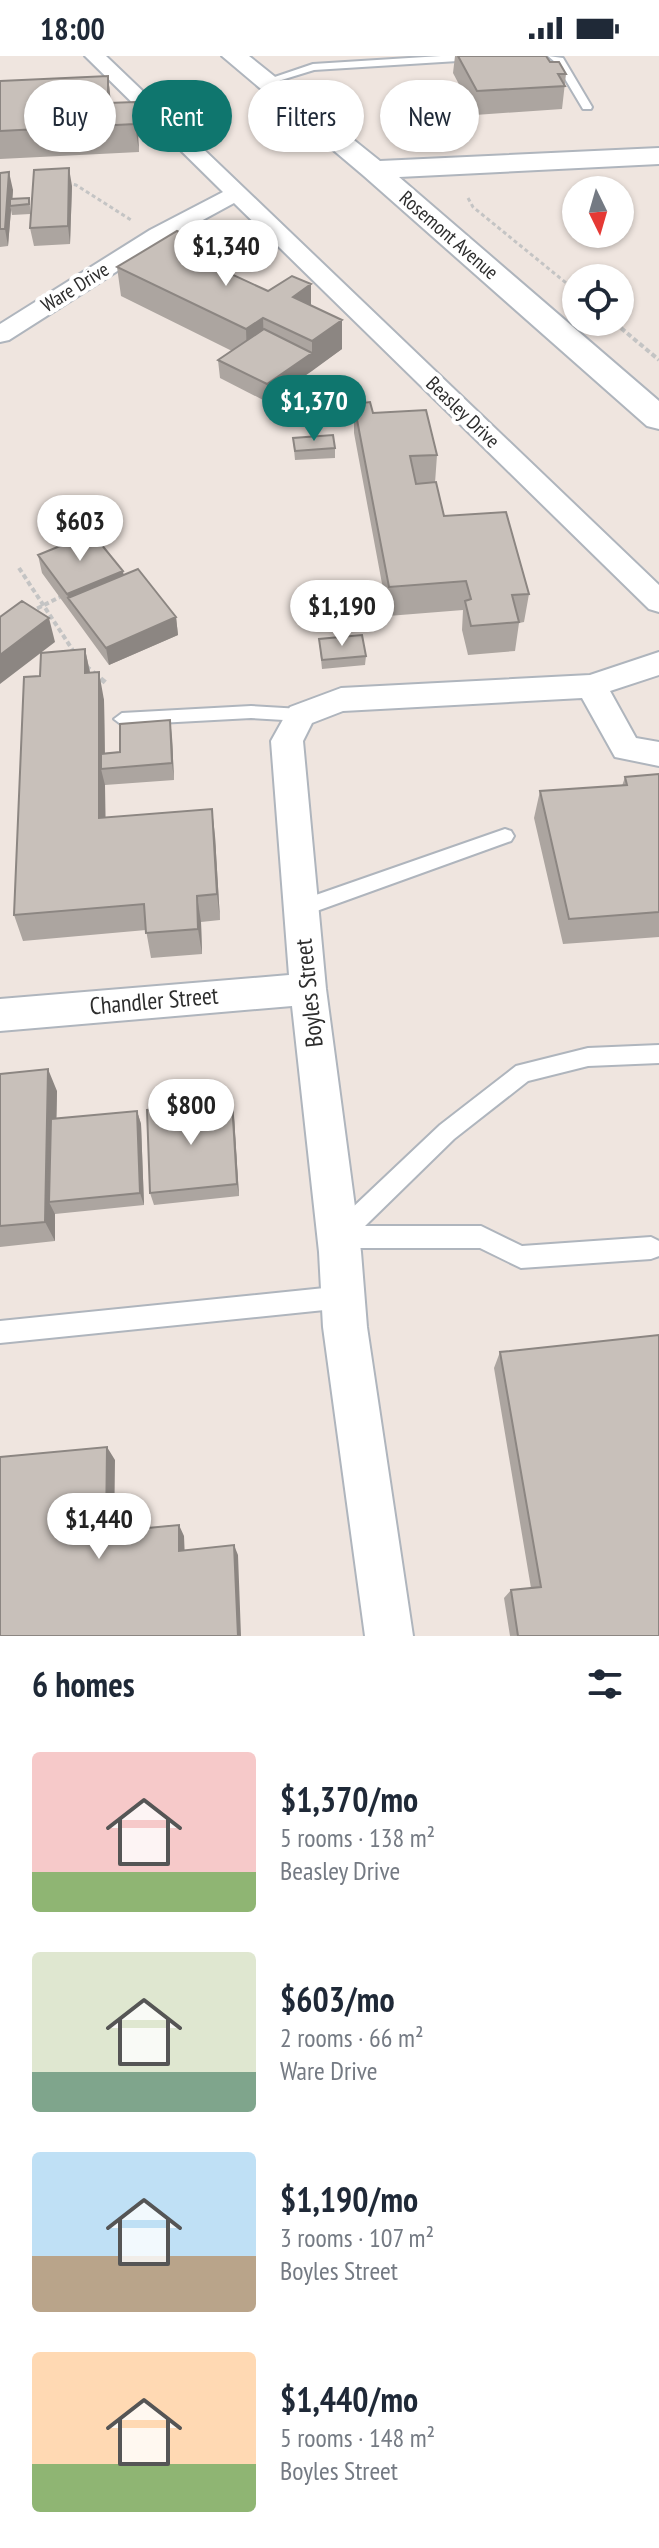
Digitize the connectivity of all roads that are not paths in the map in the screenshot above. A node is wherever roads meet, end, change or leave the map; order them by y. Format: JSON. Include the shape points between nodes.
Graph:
{"nodes":[{"id":1,"x":95,"y":56,"type":"edge"},
{"id":2,"x":234,"y":56,"type":"edge"},
{"id":3,"x":490,"y":56,"type":"edge"},
{"id":4,"x":553,"y":56,"type":"edge"},
{"id":5,"x":428,"y":58,"type":"edge"},
{"id":6,"x":330,"y":61,"type":"edge"},
{"id":7,"x":263,"y":80,"type":"edge"},
{"id":8,"x":271,"y":80,"type":"edge"},
{"id":9,"x":587,"y":107,"type":"dead end"},
{"id":10,"x":352,"y":152,"type":"edge"},
{"id":11,"x":659,"y":156,"type":"edge"},
{"id":12,"x":374,"y":170,"type":"junction"},
{"id":13,"x":235,"y":194,"type":"junction"},
{"id":14,"x":0,"y":335,"type":"edge"},
{"id":15,"x":659,"y":419,"type":"edge"},
{"id":16,"x":659,"y":602,"type":"edge"},
{"id":17,"x":659,"y":663,"type":"edge"},
{"id":18,"x":591,"y":686,"type":"junction"},
{"id":19,"x":301,"y":715,"type":"junction"},
{"id":20,"x":122,"y":719,"type":"dead end"},
{"id":21,"x":659,"y":754,"type":"edge"},
{"id":22,"x":505,"y":836,"type":"dead end"},
{"id":23,"x":300,"y":909,"type":"junction"},
{"id":24,"x":308,"y":989,"type":"junction"},
{"id":25,"x":0,"y":1015,"type":"edge"},
{"id":26,"x":659,"y":1054,"type":"edge"},
{"id":27,"x":338,"y":1237,"type":"junction"},
{"id":28,"x":651,"y":1248,"type":"dead end"},
{"id":29,"x":344,"y":1297,"type":"junction"},
{"id":30,"x":0,"y":1332,"type":"edge"},
{"id":31,"x":389,"y":1636,"type":"edge"}],
"edges":[{"from":1,"to":13,"type":"street","name":"Beasley Drive"},
{"from":2,"to":7,"type":"main road","name":"Rosemont Avenue"},
{"from":3,"to":5,"type":"lane"},
{"from":4,"to":9,"type":"lane"},
{"from":5,"to":6,"type":"lane"},
{"from":6,"to":8,"type":"lane"},
{"from":10,"to":12,"type":"main road","name":"Rosemont Avenue"},
{"from":11,"to":12,"type":"main road"},
{"from":12,"to":15,"type":"main road","name":"Rosemont Avenue"},
{"from":13,"to":14,"type":"street","name":"Ware Drive","via":[[158,235]]},
{"from":13,"to":16,"type":"street","name":"Beasley Drive"},
{"from":17,"to":18,"type":"street"},
{"from":18,"to":19,"type":"street","via":[[341,700]]},
{"from":18,"to":21,"type":"street","via":[[626,748]]},
{"from":19,"to":20,"type":"lane","via":[[251,712]]},
{"from":19,"to":23,"type":"street","name":"Boyles Street","via":[[287,741]]},
{"from":22,"to":23,"type":"lane"},
{"from":23,"to":24,"type":"street","name":"Boyles Street"},
{"from":24,"to":25,"type":"street","name":"Chandler Street"},
{"from":24,"to":27,"type":"street","name":"Boyles Street"},
{"from":26,"to":27,"type":"lane","via":[[588,1057],[523,1073],[447,1132]]},
{"from":27,"to":28,"type":"lane","via":[[481,1237],[521,1257]]},
{"from":27,"to":29,"type":"street","name":"Boyles Street"},
{"from":29,"to":30,"type":"lane"},
{"from":29,"to":31,"type":"street","name":"Boyles Street"}]}
